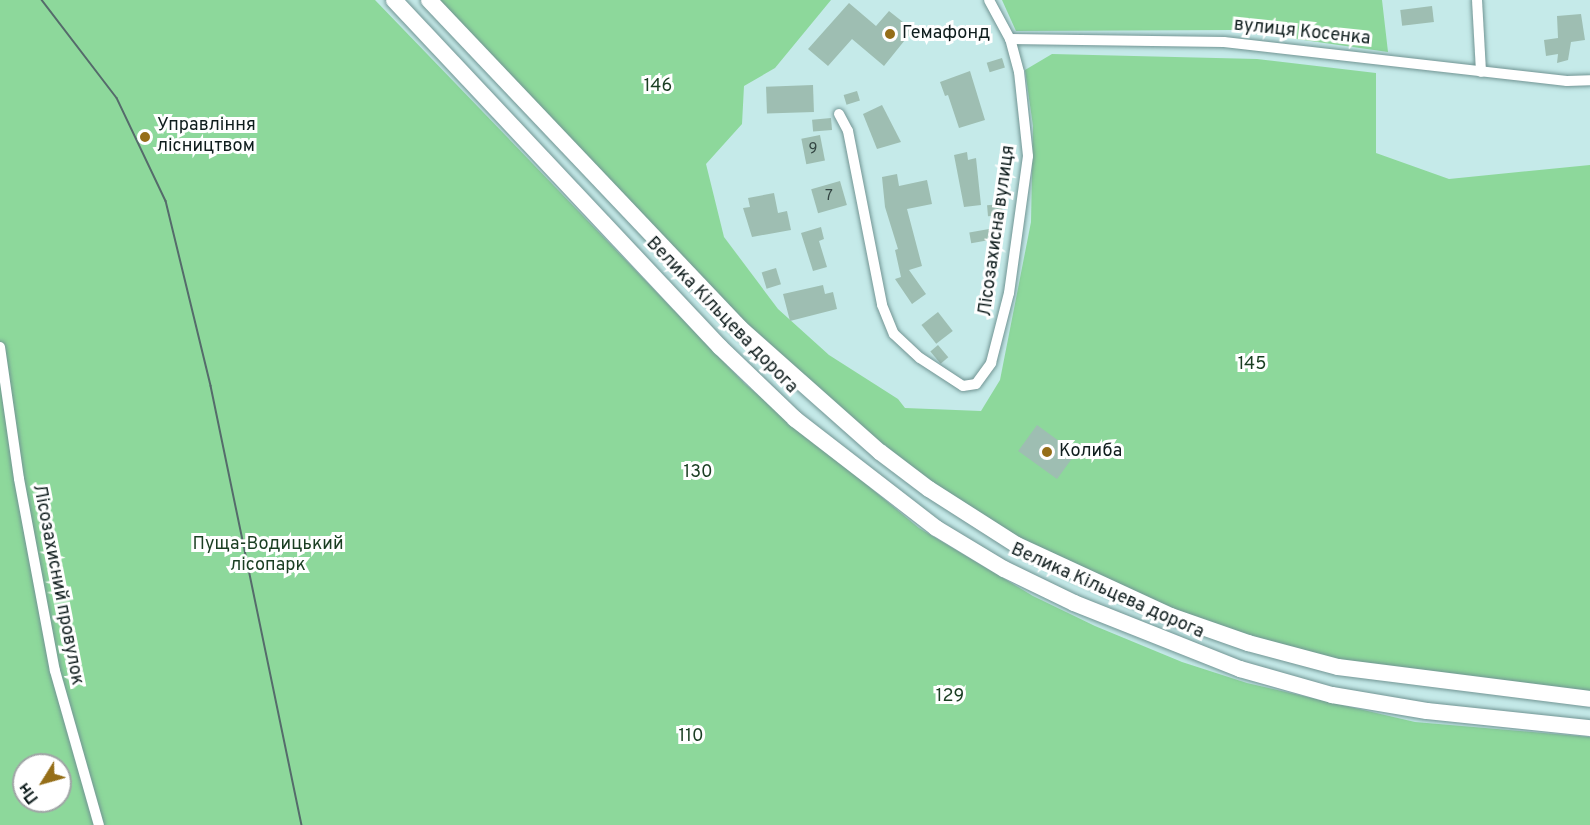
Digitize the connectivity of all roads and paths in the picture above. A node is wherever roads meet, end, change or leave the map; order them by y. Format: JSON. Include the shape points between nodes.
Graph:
{"nodes":[{"id":1,"x":394,"y":0,"type":"edge"},
{"id":2,"x":429,"y":0,"type":"edge"},
{"id":3,"x":989,"y":0,"type":"edge"},
{"id":4,"x":1477,"y":0,"type":"edge"},
{"id":5,"x":1010,"y":39,"type":"junction"},
{"id":6,"x":1480,"y":72,"type":"junction"},
{"id":7,"x":1590,"y":80,"type":"edge"},
{"id":8,"x":839,"y":114,"type":"dead end"},
{"id":9,"x":0,"y":347,"type":"edge"},
{"id":10,"x":1590,"y":699,"type":"edge"},
{"id":11,"x":1590,"y":728,"type":"edge"},
{"id":12,"x":99,"y":825,"type":"edge"}],
"edges":[{"from":1,"to":11,"type":"main road","name":"Велика Кільцева дорога","via":[[720,346],[795,419],[936,528],[1004,569],[1074,603],[1240,669],[1353,698]]},
{"from":2,"to":10,"type":"main road","name":"Велика Кільцева дорога","via":[[780,366],[913,477],[1017,545],[1171,616],[1248,643],[1338,667]]},
{"from":3,"to":5,"type":"street","name":"Лісозахисна вулиця"},
{"from":4,"to":6,"type":"street"},
{"from":5,"to":6,"type":"street","name":"вулиця Косенка","via":[[1224,42]]},
{"from":5,"to":8,"type":"street","name":"Лісозахисна вулиця","via":[[1019,72],[1028,156],[1009,293],[991,363],[976,384],[963,386],[920,358],[894,333],[882,305],[848,131]]},
{"from":6,"to":7,"type":"street","name":"вулиця Косенка"},
{"from":9,"to":12,"type":"street","name":"Лісозахисний провулок","via":[[19,479],[55,671]]}]}
